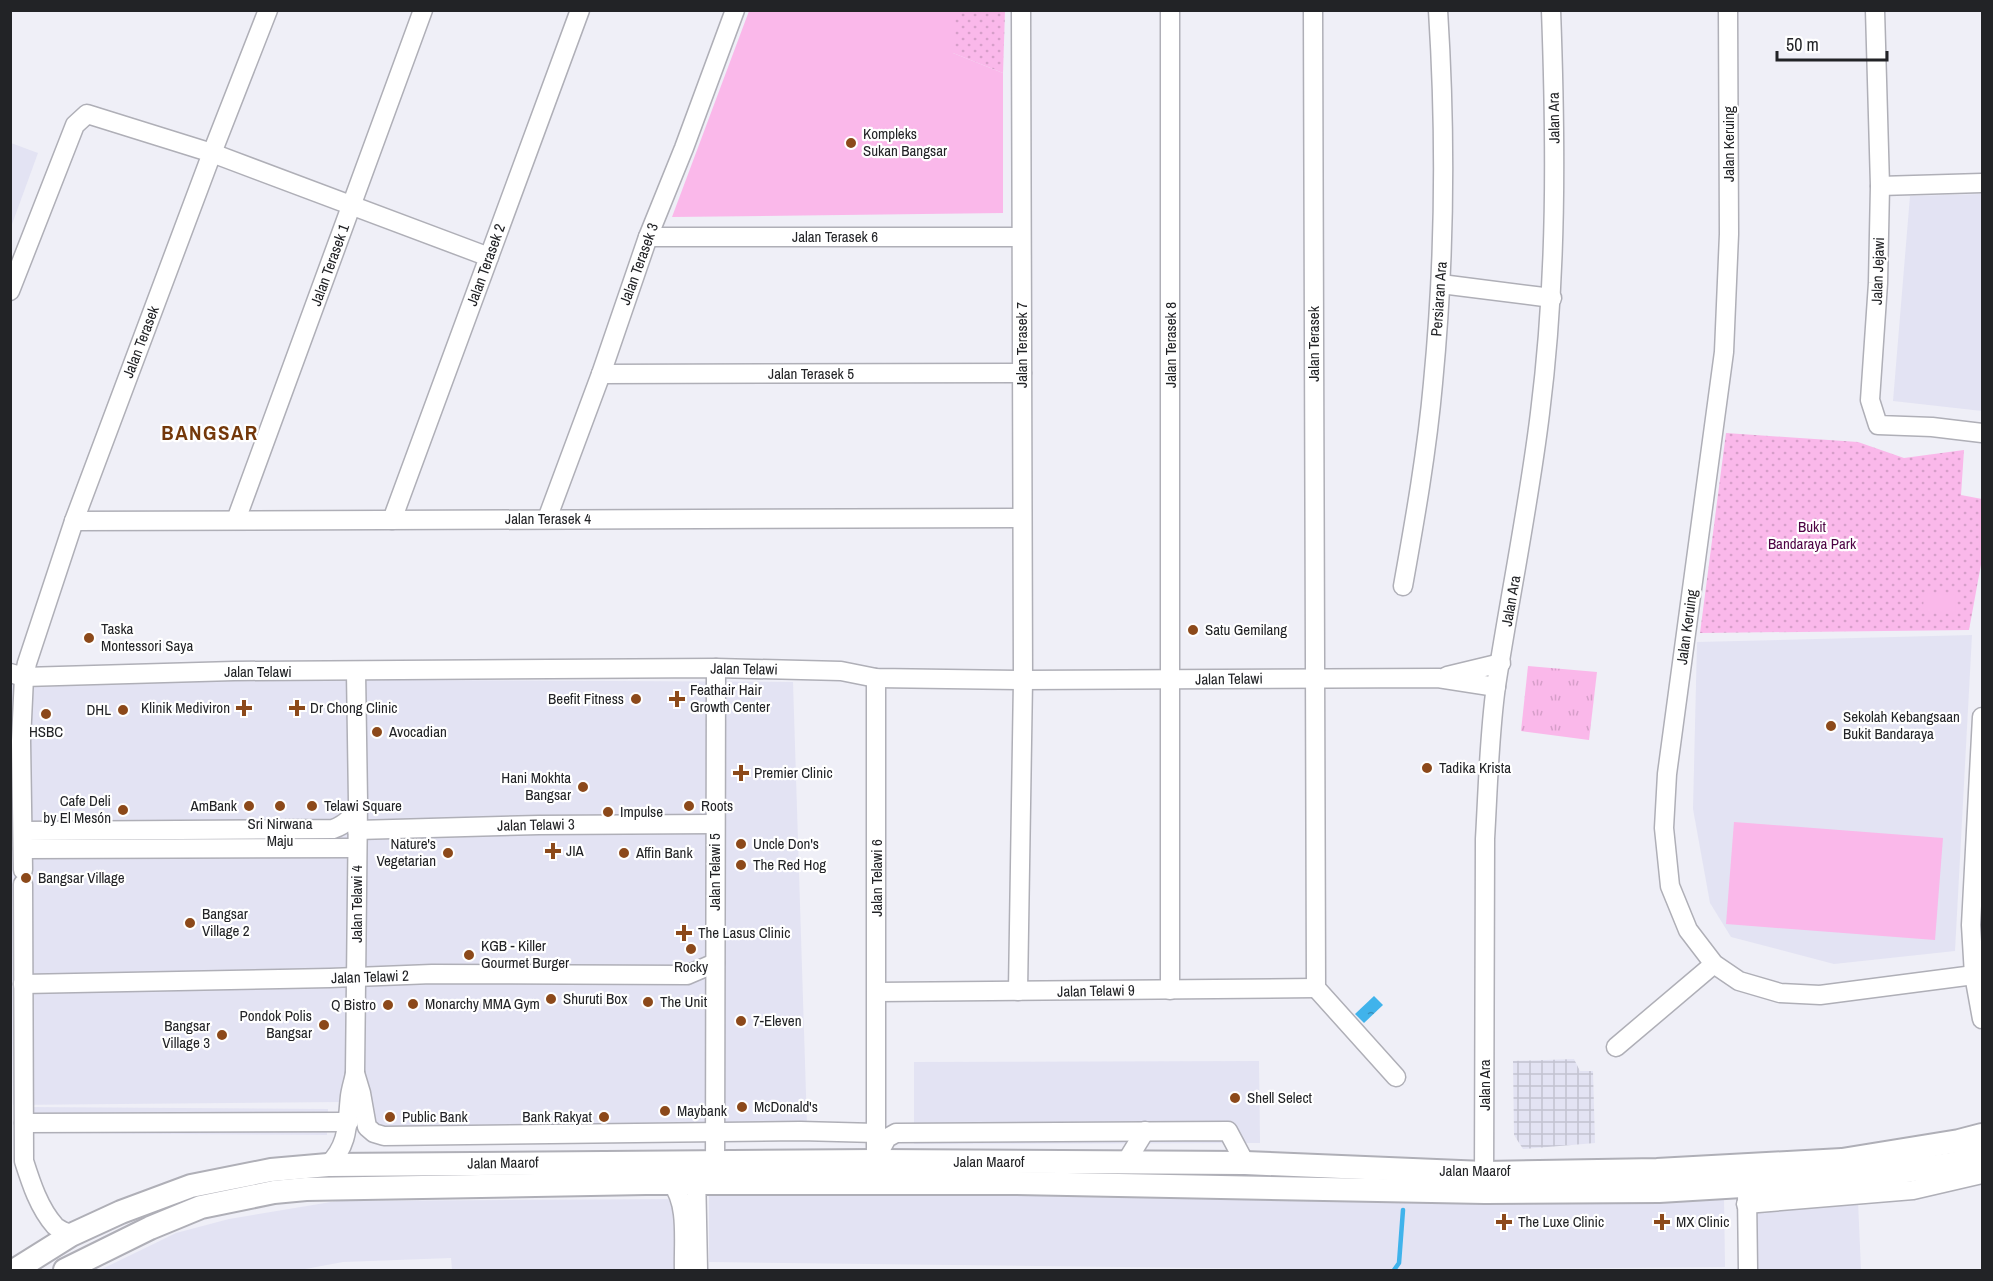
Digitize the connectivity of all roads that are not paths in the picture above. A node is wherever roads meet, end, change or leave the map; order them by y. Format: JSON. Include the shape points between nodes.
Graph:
{"nodes":[{"id":1,"x":268,"y":10,"type":"edge"},
{"id":2,"x":423,"y":10,"type":"edge"},
{"id":3,"x":580,"y":10,"type":"edge"},
{"id":4,"x":735,"y":10,"type":"edge"},
{"id":5,"x":1021,"y":10,"type":"edge"},
{"id":6,"x":1170,"y":10,"type":"edge"},
{"id":7,"x":1313,"y":10,"type":"edge"},
{"id":8,"x":1438,"y":10,"type":"edge"},
{"id":9,"x":1551,"y":10,"type":"edge"},
{"id":10,"x":1728,"y":10,"type":"edge"},
{"id":11,"x":1875,"y":10,"type":"edge"},
{"id":12,"x":212,"y":153,"type":"junction"},
{"id":13,"x":1983,"y":183,"type":"edge"},
{"id":14,"x":1880,"y":186,"type":"junction"},
{"id":15,"x":352,"y":206,"type":"junction"},
{"id":16,"x":648,"y":237,"type":"junction"},
{"id":17,"x":1021,"y":237,"type":"junction"},
{"id":18,"x":489,"y":257,"type":"junction"},
{"id":19,"x":1441,"y":284,"type":"junction"},
{"id":20,"x":10,"y":291,"type":"edge"},
{"id":21,"x":1552,"y":298,"type":"junction"},
{"id":22,"x":1022,"y":373,"type":"junction"},
{"id":23,"x":601,"y":374,"type":"junction"},
{"id":24,"x":1983,"y":433,"type":"edge"},
{"id":25,"x":1022,"y":518,"type":"junction"},
{"id":26,"x":547,"y":519,"type":"junction"},
{"id":27,"x":236,"y":520,"type":"junction"},
{"id":28,"x":393,"y":520,"type":"junction"},
{"id":29,"x":74,"y":521,"type":"junction"},
{"id":30,"x":1403,"y":586,"type":"dead end"},
{"id":31,"x":1500,"y":663,"type":"junction"},
{"id":32,"x":18,"y":668,"type":"edge"},
{"id":33,"x":716,"y":669,"type":"junction"},
{"id":34,"x":356,"y":672,"type":"junction"},
{"id":35,"x":876,"y":678,"type":"junction"},
{"id":36,"x":1314,"y":678,"type":"junction"},
{"id":37,"x":1438,"y":678,"type":"junction"},
{"id":38,"x":1023,"y":680,"type":"junction"},
{"id":39,"x":1171,"y":680,"type":"junction"},
{"id":40,"x":1496,"y":687,"type":"junction"},
{"id":41,"x":1983,"y":717,"type":"edge"},
{"id":42,"x":358,"y":802,"type":"junction"},
{"id":43,"x":716,"y":824,"type":"junction"},
{"id":44,"x":357,"y":839,"type":"junction"},
{"id":45,"x":23,"y":840,"type":"junction"},
{"id":46,"x":715,"y":963,"type":"junction"},
{"id":47,"x":1714,"y":964,"type":"junction"},
{"id":48,"x":1974,"y":975,"type":"junction"},
{"id":49,"x":357,"y":978,"type":"junction"},
{"id":50,"x":23,"y":984,"type":"junction"},
{"id":51,"x":1316,"y":988,"type":"junction"},
{"id":52,"x":1170,"y":990,"type":"junction"},
{"id":53,"x":1018,"y":991,"type":"junction"},
{"id":54,"x":877,"y":992,"type":"junction"},
{"id":55,"x":1983,"y":1019,"type":"edge"},
{"id":56,"x":1616,"y":1047,"type":"dead end"},
{"id":57,"x":356,"y":1073,"type":"junction"},
{"id":58,"x":876,"y":1077,"type":"junction"},
{"id":59,"x":1396,"y":1077,"type":"dead end"},
{"id":60,"x":349,"y":1122,"type":"junction"},
{"id":61,"x":24,"y":1123,"type":"junction"},
{"id":62,"x":1145,"y":1131,"type":"junction"},
{"id":63,"x":714,"y":1132,"type":"junction"},
{"id":64,"x":876,"y":1132,"type":"junction"},
{"id":65,"x":896,"y":1133,"type":"junction"},
{"id":66,"x":1983,"y":1135,"type":"edge"},
{"id":67,"x":384,"y":1136,"type":"junction"},
{"id":68,"x":1983,"y":1156,"type":"edge"},
{"id":69,"x":1126,"y":1162,"type":"junction"},
{"id":70,"x":1245,"y":1163,"type":"junction"},
{"id":71,"x":393,"y":1164,"type":"junction"},
{"id":72,"x":328,"y":1165,"type":"junction"},
{"id":73,"x":705,"y":1172,"type":"junction"},
{"id":74,"x":876,"y":1172,"type":"junction"},
{"id":75,"x":1983,"y":1174,"type":"edge"},
{"id":76,"x":1484,"y":1182,"type":"junction"},
{"id":77,"x":671,"y":1183,"type":"junction"},
{"id":78,"x":1747,"y":1185,"type":"junction"},
{"id":79,"x":71,"y":1235,"type":"junction"},
{"id":80,"x":15,"y":1270,"type":"edge"},
{"id":81,"x":65,"y":1270,"type":"edge"},
{"id":82,"x":684,"y":1270,"type":"edge"},
{"id":83,"x":698,"y":1270,"type":"edge"},
{"id":84,"x":1748,"y":1270,"type":"edge"}],
"edges":[{"from":1,"to":12,"type":"street","name":"Jalan Terasek"},
{"from":2,"to":15,"type":"street","name":"Jalan Terasek 1"},
{"from":3,"to":18,"type":"street","name":"Jalan Terasek 2"},
{"from":4,"to":16,"type":"street","name":"Jalan Terasek 3"},
{"from":5,"to":17,"type":"street","name":"Jalan Terasek 7"},
{"from":6,"to":39,"type":"street","name":"Jalan Terasek 8"},
{"from":7,"to":36,"type":"street","name":"Jalan Terasek"},
{"from":8,"to":19,"type":"street","name":"Persiaran Ara","via":[[1444,182]]},
{"from":9,"to":21,"type":"street","name":"Jalan Ara","via":[[1555,104]]},
{"from":10,"to":47,"type":"street","name":"Jalan Keruing","via":[[1730,234],[1724,351],[1666,774],[1664,828],[1670,886],[1688,930]]},
{"from":11,"to":14,"type":"street","name":"Jalan Jejawi"},
{"from":12,"to":15,"type":"street"},
{"from":12,"to":20,"type":"street","via":[[87,114],[75,125]]},
{"from":12,"to":29,"type":"street","name":"Jalan Terasek"},
{"from":13,"to":14,"type":"street"},
{"from":14,"to":24,"type":"street","name":"Jalan Jejawi","via":[[1870,400],[1878,425]]},
{"from":15,"to":18,"type":"street"},
{"from":15,"to":27,"type":"street","name":"Jalan Terasek 1"},
{"from":16,"to":17,"type":"street","name":"Jalan Terasek 6"},
{"from":16,"to":23,"type":"street","name":"Jalan Terasek 3"},
{"from":17,"to":22,"type":"street","name":"Jalan Terasek 7"},
{"from":18,"to":28,"type":"street","name":"Jalan Terasek 2"},
{"from":19,"to":21,"type":"street"},
{"from":19,"to":30,"type":"street","name":"Persiaran Ara","via":[[1424,464]]},
{"from":21,"to":31,"type":"street","name":"Jalan Ara","via":[[1540,413]]},
{"from":22,"to":23,"type":"street","name":"Jalan Terasek 5"},
{"from":22,"to":25,"type":"street","name":"Jalan Terasek 7"},
{"from":23,"to":26,"type":"street","name":"Jalan Terasek 3"},
{"from":25,"to":26,"type":"street","name":"Jalan Terasek 4"},
{"from":25,"to":38,"type":"street","name":"Jalan Terasek 7"},
{"from":26,"to":28,"type":"street","name":"Jalan Terasek 4"},
{"from":27,"to":28,"type":"street","name":"Jalan Terasek 4"},
{"from":27,"to":29,"type":"street","name":"Jalan Terasek 4"},
{"from":29,"to":32,"type":"street","name":"Jalan Terasek"},
{"from":31,"to":37,"type":"street","name":"Jalan Telawi"},
{"from":31,"to":40,"type":"street","name":"Jalan Ara"},
{"from":32,"to":34,"type":"street","name":"Jalan Telawi","via":[[48,676]]},
{"from":32,"to":45,"type":"street","name":"Jalan Terasek"},
{"from":33,"to":34,"type":"street","name":"Jalan Telawi"},
{"from":33,"to":35,"type":"street","name":"Jalan Telawi","via":[[841,671]]},
{"from":33,"to":43,"type":"street","name":"Jalan Telawi 5"},
{"from":34,"to":42,"type":"street","name":"Jalan Telawi 4"},
{"from":35,"to":38,"type":"street","name":"Jalan Telawi"},
{"from":35,"to":54,"type":"street","name":"Jalan Telawi 6"},
{"from":36,"to":37,"type":"street","name":"Jalan Telawi"},
{"from":36,"to":39,"type":"street","name":"Jalan Telawi"},
{"from":36,"to":51,"type":"street"},
{"from":37,"to":40,"type":"street","name":"Jalan Telawi"},
{"from":38,"to":39,"type":"street","name":"Jalan Telawi"},
{"from":38,"to":53,"type":"street","name":"Jalan Terasek 7"},
{"from":39,"to":52,"type":"street","name":"Jalan Terasek 8"},
{"from":40,"to":76,"type":"street","name":"Jalan Ara","via":[[1485,839]]},
{"from":41,"to":48,"type":"street","via":[[1971,926]]},
{"from":42,"to":44,"type":"street","name":"Jalan Telawi 4"},
{"from":42,"to":45,"type":"street","via":[[351,819],[333,830]]},
{"from":43,"to":44,"type":"street","name":"Jalan Telawi 3","via":[[539,825]]},
{"from":43,"to":46,"type":"street","name":"Jalan Telawi 5"},
{"from":44,"to":45,"type":"street","name":"Jalan Telawi 3"},
{"from":44,"to":49,"type":"street","name":"Jalan Telawi 4"},
{"from":45,"to":50,"type":"street","name":"Jalan Terasek"},
{"from":46,"to":49,"type":"street","name":"Jalan Telawi 2","via":[[687,975],[432,974]]},
{"from":46,"to":63,"type":"street","name":"Jalan Telawi 5"},
{"from":47,"to":48,"type":"street","name":"Jalan Keruing","via":[[1739,981],[1780,993],[1820,995]]},
{"from":47,"to":56,"type":"street"},
{"from":48,"to":55,"type":"street"},
{"from":49,"to":50,"type":"street","name":"Jalan Telawi 2"},
{"from":49,"to":57,"type":"street","name":"Jalan Telawi 4"},
{"from":50,"to":61,"type":"street","name":"Jalan Terasek"},
{"from":51,"to":52,"type":"street","name":"Jalan Telawi 9"},
{"from":51,"to":59,"type":"street"},
{"from":52,"to":53,"type":"street","name":"Jalan Telawi 9"},
{"from":53,"to":54,"type":"street","name":"Jalan Telawi 9"},
{"from":54,"to":58,"type":"street","name":"Jalan Telawi 6"},
{"from":57,"to":60,"type":"street","name":"Jalan Telawi 4","via":[[350,1093]]},
{"from":57,"to":67,"type":"street","via":[[367,1127]]},
{"from":58,"to":64,"type":"street","name":"Jalan Telawi 6"},
{"from":58,"to":65,"type":"street","name":"Jalan Telawi 6","via":[[886,1126]]},
{"from":60,"to":61,"type":"street"},
{"from":60,"to":72,"type":"street","name":"Jalan Telawi 4","via":[[340,1153]]},
{"from":61,"to":79,"type":"street","name":"Jalan Terasek","via":[[24,1161],[31,1185],[56,1227]]},
{"from":62,"to":65,"type":"street"},
{"from":62,"to":69,"type":"street"},
{"from":62,"to":70,"type":"street","via":[[1228,1131]]},
{"from":63,"to":64,"type":"street","name":"Jalan Maarof"},
{"from":63,"to":67,"type":"street","name":"Jalan Maarof"},
{"from":63,"to":73,"type":"street","name":"Jalan Telawi 5"},
{"from":64,"to":74,"type":"street","name":"Jalan Telawi 6"},
{"from":65,"to":74,"type":"street","via":[[887,1138]]},
{"from":66,"to":78,"type":"main road","name":"Jalan Maarof","via":[[1842,1160]]},
{"from":67,"to":71,"type":"street","via":[[382,1156]]},
{"from":68,"to":78,"type":"main road","name":"Jalan Maarof","via":[[1845,1180]]},
{"from":69,"to":70,"type":"main road","name":"Jalan Maarof"},
{"from":69,"to":74,"type":"main road","name":"Jalan Maarof"},
{"from":70,"to":76,"type":"main road","name":"Jalan Maarof"},
{"from":71,"to":72,"type":"main road","name":"Jalan Maarof"},
{"from":71,"to":73,"type":"main road","name":"Jalan Maarof"},
{"from":72,"to":79,"type":"main road","name":"Jalan Maarof","via":[[271,1170],[190,1186]]},
{"from":73,"to":74,"type":"main road","name":"Jalan Maarof"},
{"from":73,"to":77,"type":"main road","name":"Jalan Maarof"},
{"from":73,"to":83,"type":"street","name":"Jalan Telawi 5"},
{"from":74,"to":76,"type":"main road","name":"Jalan Maarof","via":[[1071,1183]]},
{"from":75,"to":78,"type":"street","name":"Jalan Maarof","via":[[1912,1190]]},
{"from":76,"to":78,"type":"main road","name":"Jalan Maarof","via":[[1657,1170]]},
{"from":77,"to":81,"type":"main road","name":"Jalan Maarof","via":[[356,1187],[274,1192],[201,1207]]},
{"from":77,"to":82,"type":"street","via":[[682,1204]]},
{"from":78,"to":84,"type":"street"},
{"from":79,"to":80,"type":"main road","name":"Jalan Maarof"}]}
